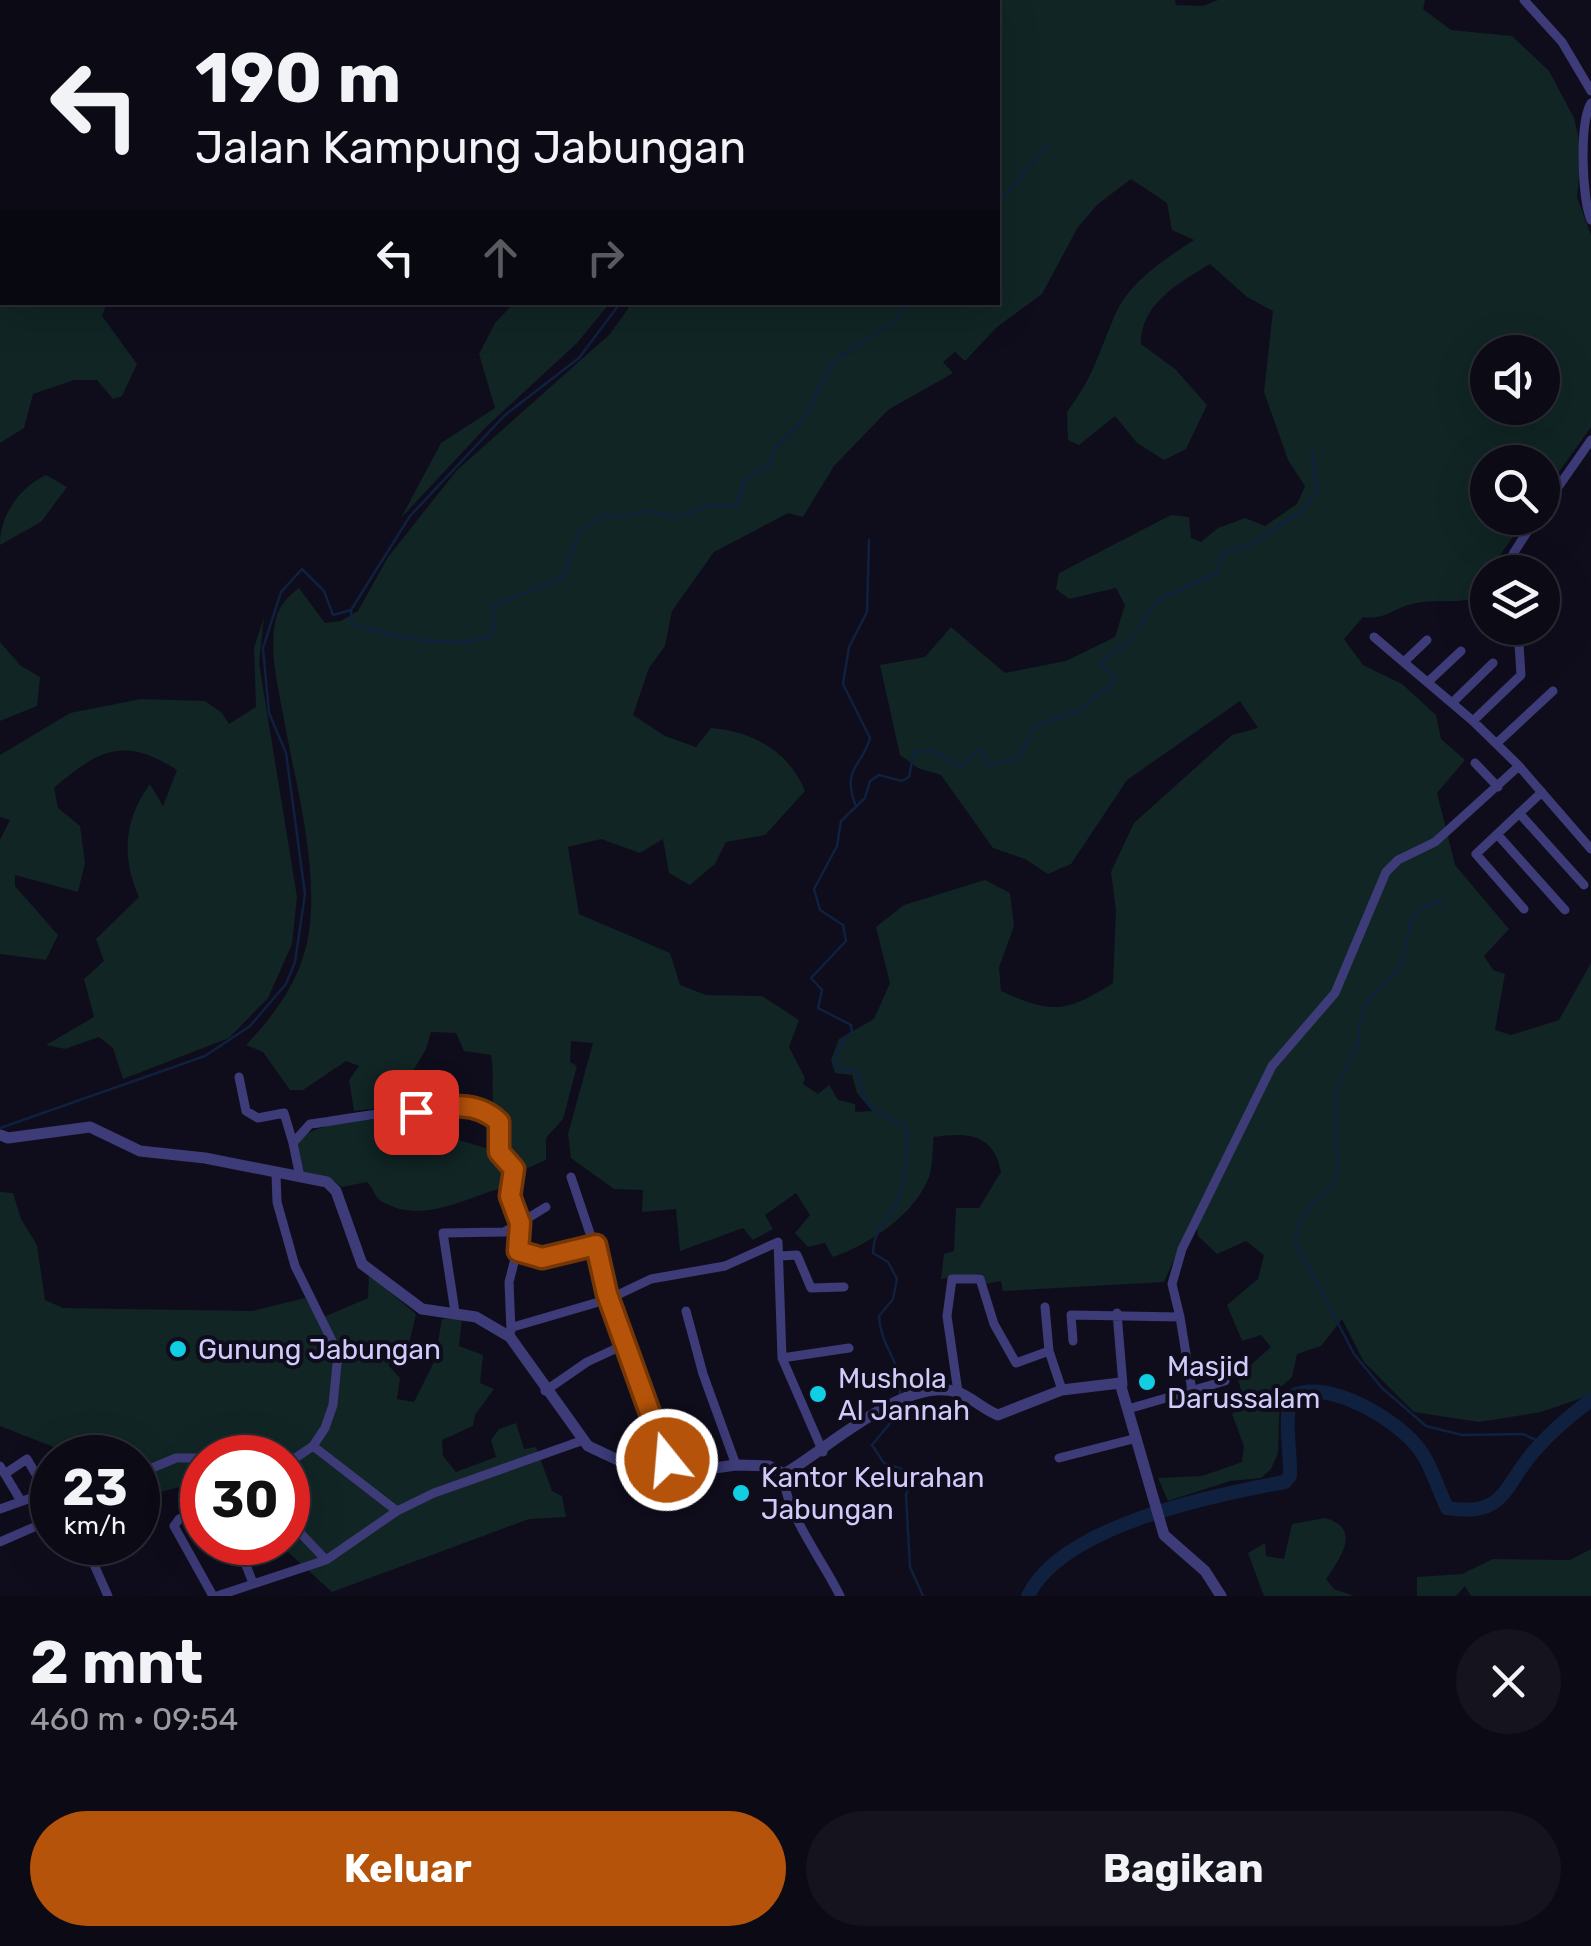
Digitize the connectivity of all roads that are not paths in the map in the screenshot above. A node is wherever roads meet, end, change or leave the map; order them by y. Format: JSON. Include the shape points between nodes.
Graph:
{"nodes":[{"id":1,"x":1524,"y":0,"type":"edge"},
{"id":2,"x":1591,"y":91,"type":"edge"},
{"id":3,"x":1591,"y":103,"type":"edge"},
{"id":4,"x":1591,"y":220,"type":"edge"},
{"id":5,"x":1591,"y":440,"type":"edge"},
{"id":6,"x":1560,"y":484,"type":"edge"},
{"id":7,"x":1374,"y":637,"type":"dead end"},
{"id":8,"x":1427,"y":640,"type":"dead end"},
{"id":9,"x":1519,"y":645,"type":"edge"},
{"id":10,"x":1461,"y":651,"type":"dead end"},
{"id":11,"x":1405,"y":661,"type":"junction"},
{"id":12,"x":1492,"y":663,"type":"dead end"},
{"id":13,"x":1429,"y":680,"type":"junction"},
{"id":14,"x":1553,"y":691,"type":"dead end"},
{"id":15,"x":1452,"y":702,"type":"junction"},
{"id":16,"x":1474,"y":721,"type":"junction"},
{"id":17,"x":1497,"y":743,"type":"junction"},
{"id":18,"x":1475,"y":763,"type":"dead end"},
{"id":19,"x":1519,"y":766,"type":"junction"},
{"id":20,"x":1498,"y":788,"type":"junction"},
{"id":21,"x":1542,"y":792,"type":"junction"},
{"id":22,"x":1520,"y":813,"type":"junction"},
{"id":23,"x":1497,"y":834,"type":"junction"},
{"id":24,"x":1591,"y":849,"type":"edge"},
{"id":25,"x":1584,"y":886,"type":"dead end"},
{"id":26,"x":1524,"y":909,"type":"dead end"},
{"id":27,"x":1565,"y":910,"type":"dead end"},
{"id":28,"x":239,"y":1077,"type":"dead end"},
{"id":29,"x":1,"y":1136,"type":"edge"},
{"id":30,"x":293,"y":1144,"type":"junction"},
{"id":31,"x":276,"y":1174,"type":"junction"},
{"id":32,"x":300,"y":1176,"type":"junction"},
{"id":33,"x":571,"y":1177,"type":"dead end"},
{"id":34,"x":546,"y":1207,"type":"dead end"},
{"id":35,"x":520,"y":1223,"type":"junction"},
{"id":36,"x":596,"y":1245,"type":"junction"},
{"id":37,"x":518,"y":1251,"type":"junction"},
{"id":38,"x":781,"y":1256,"type":"junction"},
{"id":39,"x":844,"y":1287,"type":"dead end"},
{"id":40,"x":609,"y":1299,"type":"junction"},
{"id":41,"x":1044,"y":1306,"type":"dead end"},
{"id":42,"x":686,"y":1311,"type":"dead end"},
{"id":43,"x":456,"y":1312,"type":"junction"},
{"id":44,"x":1118,"y":1313,"type":"junction"},
{"id":45,"x":1180,"y":1317,"type":"junction"},
{"id":46,"x":511,"y":1332,"type":"junction"},
{"id":47,"x":1072,"y":1341,"type":"dead end"},
{"id":48,"x":628,"y":1343,"type":"junction"},
{"id":49,"x":849,"y":1348,"type":"dead end"},
{"id":50,"x":1049,"y":1351,"type":"junction"},
{"id":51,"x":782,"y":1358,"type":"junction"},
{"id":52,"x":1225,"y":1381,"type":"dead end"},
{"id":53,"x":1122,"y":1385,"type":"junction"},
{"id":54,"x":1062,"y":1390,"type":"junction"},
{"id":55,"x":545,"y":1391,"type":"junction"},
{"id":56,"x":1192,"y":1391,"type":"junction"},
{"id":57,"x":958,"y":1392,"type":"junction"},
{"id":58,"x":1128,"y":1410,"type":"junction"},
{"id":59,"x":1137,"y":1438,"type":"junction"},
{"id":60,"x":581,"y":1442,"type":"junction"},
{"id":61,"x":313,"y":1446,"type":"junction"},
{"id":62,"x":310,"y":1448,"type":"edge"},
{"id":63,"x":822,"y":1452,"type":"junction"},
{"id":64,"x":1059,"y":1458,"type":"dead end"},
{"id":65,"x":30,"y":1464,"type":"edge"},
{"id":66,"x":736,"y":1466,"type":"junction"},
{"id":67,"x":3,"y":1470,"type":"edge"},
{"id":68,"x":671,"y":1474,"type":"junction"},
{"id":69,"x":784,"y":1474,"type":"junction"},
{"id":70,"x":30,"y":1498,"type":"edge"},
{"id":71,"x":21,"y":1501,"type":"junction"},
{"id":72,"x":0,"y":1509,"type":"edge"},
{"id":73,"x":397,"y":1512,"type":"junction"},
{"id":74,"x":30,"y":1529,"type":"edge"},
{"id":75,"x":0,"y":1542,"type":"edge"},
{"id":76,"x":310,"y":1543,"type":"edge"},
{"id":77,"x":326,"y":1560,"type":"junction"},
{"id":78,"x":94,"y":1565,"type":"edge"},
{"id":79,"x":197,"y":1565,"type":"edge"},
{"id":80,"x":245,"y":1565,"type":"edge"},
{"id":81,"x":253,"y":1584,"type":"junction"},
{"id":82,"x":108,"y":1596,"type":"edge"},
{"id":83,"x":215,"y":1596,"type":"edge"},
{"id":84,"x":840,"y":1596,"type":"edge"},
{"id":85,"x":1221,"y":1596,"type":"edge"}],
"edges":[{"from":1,"to":2,"type":"street","via":[[1562,42]]},
{"from":3,"to":4,"type":"street","via":[[1584,120]]},
{"from":5,"to":6,"type":"street"},
{"from":7,"to":11,"type":"street"},
{"from":8,"to":11,"type":"street"},
{"from":9,"to":16,"type":"street","via":[[1521,675]]},
{"from":10,"to":13,"type":"street"},
{"from":11,"to":13,"type":"street"},
{"from":12,"to":15,"type":"street"},
{"from":13,"to":15,"type":"street"},
{"from":14,"to":17,"type":"street"},
{"from":15,"to":16,"type":"street"},
{"from":16,"to":17,"type":"street"},
{"from":17,"to":19,"type":"street"},
{"from":18,"to":20,"type":"street"},
{"from":19,"to":20,"type":"street"},
{"from":19,"to":21,"type":"street"},
{"from":20,"to":45,"type":"street","via":[[1435,842],[1386,872],[1335,993],[1272,1066],[1182,1249],[1172,1284]]},
{"from":21,"to":22,"type":"street"},
{"from":21,"to":24,"type":"street"},
{"from":22,"to":23,"type":"street"},
{"from":22,"to":25,"type":"street"},
{"from":23,"to":26,"type":"street","via":[[1476,854]]},
{"from":23,"to":27,"type":"street"},
{"from":28,"to":30,"type":"street","via":[[246,1111],[256,1118],[286,1114]]},
{"from":29,"to":31,"type":"street","via":[[90,1127],[140,1151]]},
{"from":30,"to":32,"type":"street"},
{"from":30,"to":35,"type":"street","via":[[310,1124],[450,1105],[486,1110],[499,1122],[499,1152],[514,1169],[510,1196]]},
{"from":31,"to":32,"type":"street"},
{"from":31,"to":61,"type":"street","via":[[295,1266],[338,1354],[332,1405]]},
{"from":32,"to":43,"type":"street","via":[[336,1191],[365,1267],[422,1309]]},
{"from":33,"to":36,"type":"street"},
{"from":34,"to":35,"type":"street"},
{"from":35,"to":37,"type":"street"},
{"from":35,"to":43,"type":"street","via":[[504,1232],[443,1234]]},
{"from":36,"to":37,"type":"street","via":[[542,1258]]},
{"from":36,"to":40,"type":"street"},
{"from":37,"to":46,"type":"street","via":[[508,1282]]},
{"from":38,"to":39,"type":"street","via":[[797,1255],[814,1290]]},
{"from":38,"to":40,"type":"street","via":[[774,1242],[725,1266],[651,1279]]},
{"from":38,"to":51,"type":"street"},
{"from":40,"to":46,"type":"street"},
{"from":40,"to":48,"type":"street"},
{"from":41,"to":50,"type":"street"},
{"from":42,"to":66,"type":"street"},
{"from":43,"to":46,"type":"street"},
{"from":44,"to":45,"type":"street"},
{"from":44,"to":47,"type":"street","via":[[1070,1315]]},
{"from":44,"to":53,"type":"street"},
{"from":45,"to":56,"type":"street"},
{"from":46,"to":55,"type":"street"},
{"from":48,"to":55,"type":"street"},
{"from":48,"to":68,"type":"street"},
{"from":49,"to":51,"type":"street"},
{"from":50,"to":54,"type":"street"},
{"from":50,"to":57,"type":"street","via":[[1016,1363],[980,1279],[952,1278],[947,1316]]},
{"from":51,"to":63,"type":"street"},
{"from":52,"to":56,"type":"street"},
{"from":53,"to":54,"type":"street"},
{"from":53,"to":58,"type":"street"},
{"from":54,"to":57,"type":"street","via":[[998,1415]]},
{"from":55,"to":60,"type":"street"},
{"from":56,"to":58,"type":"street"},
{"from":57,"to":63,"type":"street","via":[[931,1388],[896,1401]]},
{"from":58,"to":59,"type":"street"},
{"from":59,"to":64,"type":"street"},
{"from":59,"to":85,"type":"street","via":[[1168,1539],[1205,1570]]},
{"from":60,"to":68,"type":"street"},
{"from":60,"to":73,"type":"street"},
{"from":61,"to":62,"type":"street"},
{"from":61,"to":73,"type":"street"},
{"from":63,"to":69,"type":"street"},
{"from":65,"to":67,"type":"street"},
{"from":66,"to":68,"type":"street"},
{"from":66,"to":69,"type":"street","via":[[769,1466]]},
{"from":67,"to":71,"type":"street"},
{"from":69,"to":84,"type":"street","via":[[806,1535]]},
{"from":70,"to":71,"type":"street"},
{"from":71,"to":72,"type":"street"},
{"from":73,"to":77,"type":"street"},
{"from":74,"to":75,"type":"street"},
{"from":76,"to":77,"type":"street"},
{"from":77,"to":81,"type":"street"},
{"from":78,"to":82,"type":"street"},
{"from":79,"to":83,"type":"street"},
{"from":80,"to":81,"type":"street"},
{"from":81,"to":83,"type":"street"}]}
